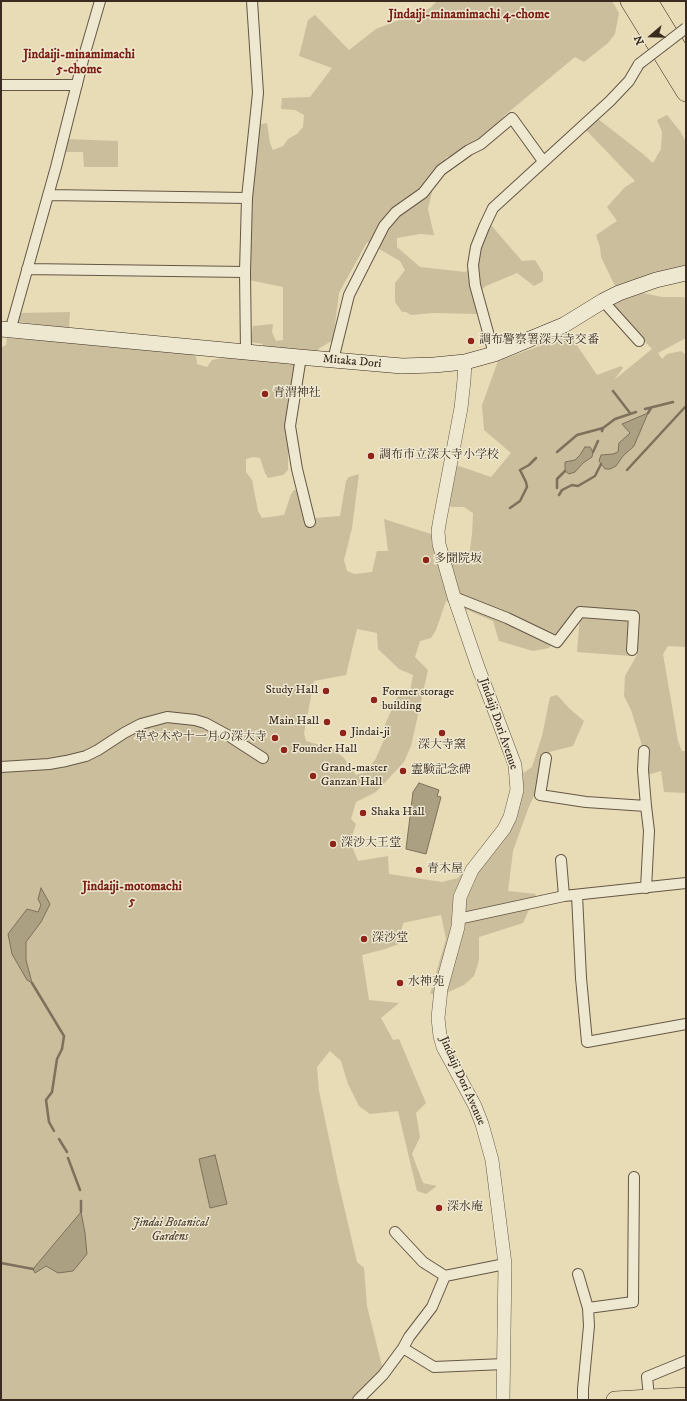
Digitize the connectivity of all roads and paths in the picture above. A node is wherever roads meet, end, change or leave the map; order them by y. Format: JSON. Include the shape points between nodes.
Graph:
{"nodes":[{"id":1,"x":100,"y":1,"type":"edge"},
{"id":2,"x":252,"y":1,"type":"edge"},
{"id":3,"x":630,"y":1,"type":"edge"},
{"id":4,"x":648,"y":1,"type":"edge"},
{"id":5,"x":686,"y":28,"type":"edge"},
{"id":6,"x":686,"y":63,"type":"edge"},
{"id":7,"x":1,"y":85,"type":"edge"},
{"id":8,"x":77,"y":85,"type":"junction"},
{"id":9,"x":686,"y":92,"type":"edge"},
{"id":10,"x":543,"y":161,"type":"junction"},
{"id":11,"x":48,"y":195,"type":"junction"},
{"id":12,"x":247,"y":198,"type":"junction"},
{"id":13,"x":27,"y":269,"type":"junction"},
{"id":14,"x":245,"y":272,"type":"junction"},
{"id":15,"x":686,"y":273,"type":"edge"},
{"id":16,"x":603,"y":301,"type":"junction"},
{"id":17,"x":6,"y":330,"type":"edge"},
{"id":18,"x":639,"y":341,"type":"dead end"},
{"id":19,"x":246,"y":352,"type":"junction"},
{"id":20,"x":494,"y":354,"type":"junction"},
{"id":21,"x":299,"y":357,"type":"junction"},
{"id":22,"x":333,"y":360,"type":"junction"},
{"id":23,"x":465,"y":362,"type":"junction"},
{"id":24,"x":310,"y":522,"type":"dead end"},
{"id":25,"x":454,"y":597,"type":"junction"},
{"id":26,"x":632,"y":650,"type":"dead end"},
{"id":27,"x":644,"y":751,"type":"dead end"},
{"id":28,"x":263,"y":758,"type":"dead end"},
{"id":29,"x":546,"y":758,"type":"dead end"},
{"id":30,"x":1,"y":767,"type":"edge"},
{"id":31,"x":646,"y":806,"type":"junction"},
{"id":32,"x":561,"y":860,"type":"dead end"},
{"id":33,"x":686,"y":883,"type":"edge"},
{"id":34,"x":646,"y":888,"type":"junction"},
{"id":35,"x":578,"y":895,"type":"junction"},
{"id":36,"x":564,"y":896,"type":"junction"},
{"id":37,"x":458,"y":919,"type":"junction"},
{"id":38,"x":686,"y":1024,"type":"edge"},
{"id":39,"x":634,"y":1177,"type":"dead end"},
{"id":40,"x":395,"y":1232,"type":"dead end"},
{"id":41,"x":505,"y":1264,"type":"junction"},
{"id":42,"x":578,"y":1274,"type":"dead end"},
{"id":43,"x":446,"y":1276,"type":"junction"},
{"id":44,"x":588,"y":1308,"type":"junction"},
{"id":45,"x":403,"y":1348,"type":"junction"},
{"id":46,"x":686,"y":1361,"type":"edge"},
{"id":47,"x":504,"y":1364,"type":"junction"},
{"id":48,"x":686,"y":1396,"type":"edge"},
{"id":49,"x":649,"y":1397,"type":"junction"},
{"id":50,"x":358,"y":1400,"type":"edge"},
{"id":51,"x":504,"y":1400,"type":"edge"},
{"id":52,"x":583,"y":1400,"type":"edge"},
{"id":53,"x":615,"y":1400,"type":"edge"}],
"edges":[{"from":1,"to":8,"type":"street"},
{"from":2,"to":12,"type":"street","via":[[258,93]]},
{"from":3,"to":9,"type":"highway"},
{"from":4,"to":6,"type":"highway"},
{"from":5,"to":10,"type":"street","bridge":true,"via":[[639,64],[629,81],[610,101]]},
{"from":7,"to":8,"type":"street"},
{"from":8,"to":11,"type":"street"},
{"from":10,"to":20,"type":"street","via":[[493,208],[476,247],[473,265],[475,285]]},
{"from":10,"to":22,"type":"street","via":[[512,118],[481,144],[441,170],[423,193],[396,212],[384,226],[349,295]]},
{"from":11,"to":12,"type":"street"},
{"from":11,"to":13,"type":"street"},
{"from":12,"to":14,"type":"street"},
{"from":13,"to":14,"type":"street"},
{"from":13,"to":17,"type":"street"},
{"from":14,"to":19,"type":"street"},
{"from":15,"to":16,"type":"main road","name":"Mitaka Dori","via":[[645,284]]},
{"from":16,"to":18,"type":"street"},
{"from":16,"to":20,"type":"main road","name":"Mitaka Dori","via":[[564,325]]},
{"from":17,"to":19,"type":"main road","name":"Mitaka Dori"},
{"from":19,"to":21,"type":"main road","name":"Mitaka Dori"},
{"from":20,"to":23,"type":"main road","name":"Mitaka Dori"},
{"from":21,"to":22,"type":"main road","name":"Mitaka Dori"},
{"from":21,"to":24,"type":"street","via":[[290,426]]},
{"from":22,"to":23,"type":"main road","name":"Mitaka Dori","via":[[413,366]]},
{"from":23,"to":25,"type":"street","name":"Jindaiji Dori Avenue","via":[[461,408],[438,531],[441,555]]},
{"from":25,"to":26,"type":"street","via":[[557,642],[580,612],[634,616]]},
{"from":25,"to":37,"type":"street","name":"Jindaiji Dori Avenue","via":[[515,765],[517,780],[510,817],[504,829],[465,882],[460,897]]},
{"from":27,"to":31,"type":"street"},
{"from":28,"to":30,"type":"street","via":[[205,724],[195,720],[167,717],[141,724],[86,756],[49,764]]},
{"from":29,"to":31,"type":"street","via":[[540,795],[586,802]]},
{"from":31,"to":34,"type":"street","via":[[649,830]]},
{"from":32,"to":36,"type":"street"},
{"from":33,"to":34,"type":"street"},
{"from":34,"to":35,"type":"street"},
{"from":35,"to":36,"type":"street"},
{"from":35,"to":38,"type":"street","via":[[581,978],[587,1042]]},
{"from":36,"to":37,"type":"street"},
{"from":37,"to":41,"type":"street","name":"Jindaiji Dori Avenue","via":[[440,998],[439,1029],[444,1046],[475,1106],[489,1147]]},
{"from":39,"to":44,"type":"street","via":[[633,1302]]},
{"from":40,"to":43,"type":"street","via":[[423,1262]]},
{"from":41,"to":43,"type":"street"},
{"from":41,"to":47,"type":"street","name":"Jindaiji Dori Avenue"},
{"from":42,"to":44,"type":"street"},
{"from":43,"to":45,"type":"street","via":[[432,1307]]},
{"from":44,"to":52,"type":"street"},
{"from":45,"to":47,"type":"street","via":[[434,1367]]},
{"from":45,"to":50,"type":"street","via":[[383,1375]]},
{"from":46,"to":49,"type":"street","via":[[647,1377]]},
{"from":47,"to":51,"type":"street","name":"Jindaiji Dori Avenue"},
{"from":48,"to":49,"type":"main road"},
{"from":49,"to":53,"type":"main road"}]}
